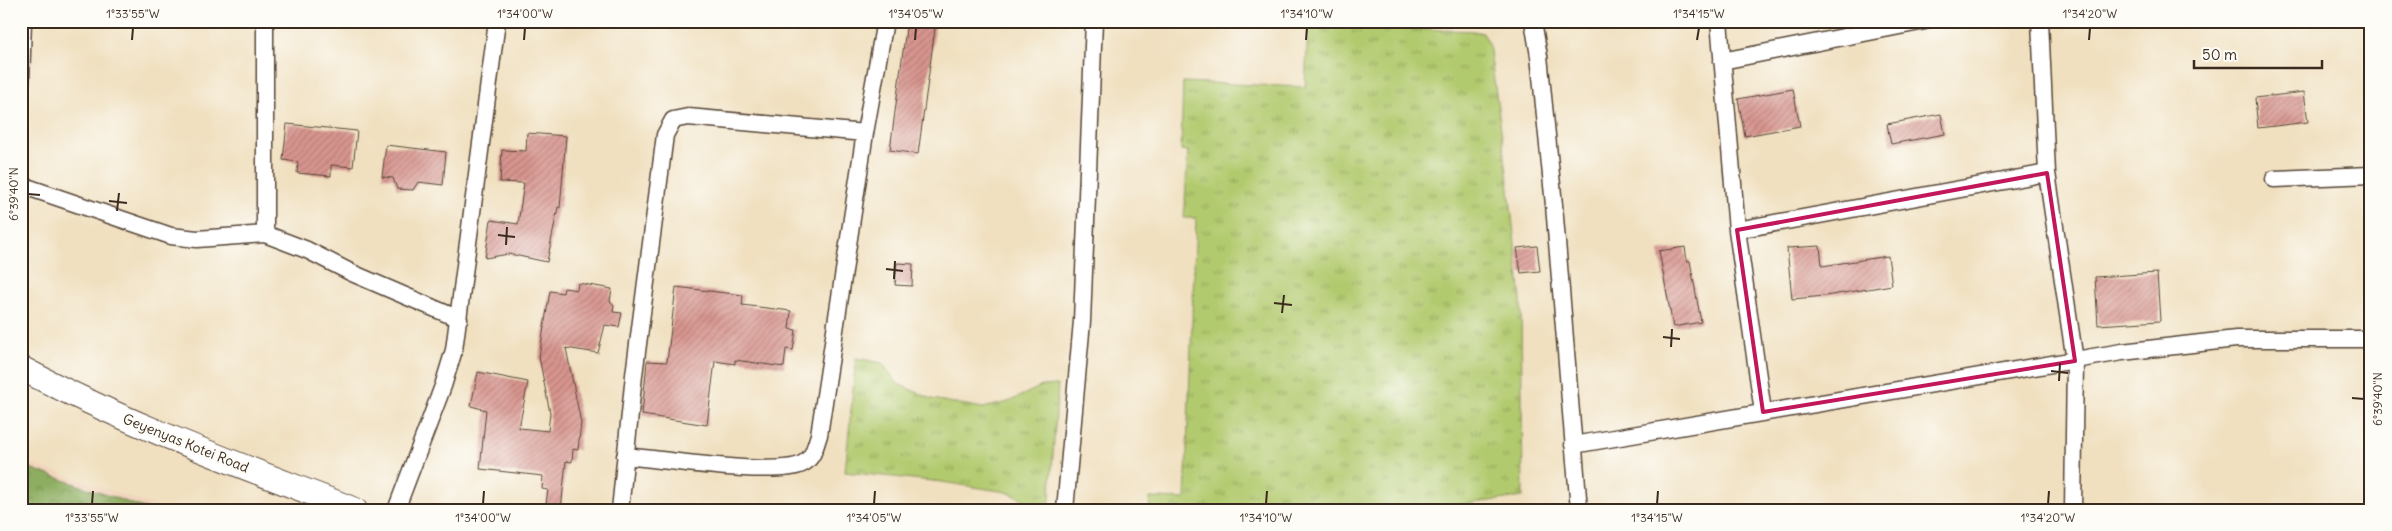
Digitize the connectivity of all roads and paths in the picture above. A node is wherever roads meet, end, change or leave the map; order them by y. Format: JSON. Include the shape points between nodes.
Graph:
{"nodes":[{"id":1,"x":22,"y":21,"type":"edge"},
{"id":2,"x":265,"y":21,"type":"edge"},
{"id":3,"x":497,"y":21,"type":"edge"},
{"id":4,"x":885,"y":21,"type":"edge"},
{"id":5,"x":1094,"y":21,"type":"edge"},
{"id":6,"x":1533,"y":21,"type":"edge"},
{"id":7,"x":1718,"y":21,"type":"edge"},
{"id":8,"x":1925,"y":21,"type":"edge"},
{"id":9,"x":2040,"y":21,"type":"edge"},
{"id":10,"x":1722,"y":61,"type":"junction"},
{"id":11,"x":21,"y":82,"type":"edge"},
{"id":12,"x":865,"y":133,"type":"junction"},
{"id":13,"x":2047,"y":173,"type":"junction"},
{"id":14,"x":2371,"y":175,"type":"edge"},
{"id":15,"x":2274,"y":179,"type":"dead end"},
{"id":16,"x":21,"y":185,"type":"edge"},
{"id":17,"x":1737,"y":230,"type":"junction"},
{"id":18,"x":266,"y":234,"type":"junction"},
{"id":19,"x":460,"y":319,"type":"junction"},
{"id":20,"x":2371,"y":339,"type":"edge"},
{"id":21,"x":2075,"y":361,"type":"junction"},
{"id":22,"x":21,"y":368,"type":"edge"},
{"id":23,"x":1763,"y":412,"type":"junction"},
{"id":24,"x":1573,"y":445,"type":"junction"},
{"id":25,"x":625,"y":456,"type":"junction"},
{"id":26,"x":355,"y":510,"type":"edge"},
{"id":27,"x":396,"y":510,"type":"edge"},
{"id":28,"x":620,"y":510,"type":"edge"},
{"id":29,"x":1065,"y":510,"type":"edge"},
{"id":30,"x":1579,"y":510,"type":"edge"},
{"id":31,"x":2073,"y":510,"type":"edge"}],
"edges":[{"from":1,"to":11,"type":"street"},
{"from":2,"to":18,"type":"street"},
{"from":3,"to":19,"type":"street"},
{"from":4,"to":12,"type":"street"},
{"from":5,"to":29,"type":"street","via":[[1082,321]]},
{"from":6,"to":24,"type":"street","via":[[1554,205]]},
{"from":7,"to":10,"type":"street"},
{"from":8,"to":10,"type":"street"},
{"from":9,"to":13,"type":"street"},
{"from":10,"to":17,"type":"street"},
{"from":12,"to":25,"type":"street","via":[[819,436],[811,457],[802,464],[786,468],[762,468]]},
{"from":12,"to":25,"type":"street","via":[[688,117],[673,120],[665,135]]},
{"from":13,"to":17,"type":"street"},
{"from":13,"to":21,"type":"street"},
{"from":14,"to":15,"type":"street"},
{"from":16,"to":18,"type":"street","via":[[172,236],[196,239]]},
{"from":17,"to":23,"type":"street"},
{"from":18,"to":19,"type":"street"},
{"from":19,"to":27,"type":"street","via":[[443,386]]},
{"from":20,"to":21,"type":"street","via":[[2236,339],[2122,352]]},
{"from":21,"to":23,"type":"street"},
{"from":21,"to":31,"type":"street"},
{"from":22,"to":26,"type":"street","name":"Geyenyas Kotei Road","via":[[75,397]]},
{"from":23,"to":24,"type":"street"},
{"from":24,"to":30,"type":"street"},
{"from":25,"to":28,"type":"street"}]}
